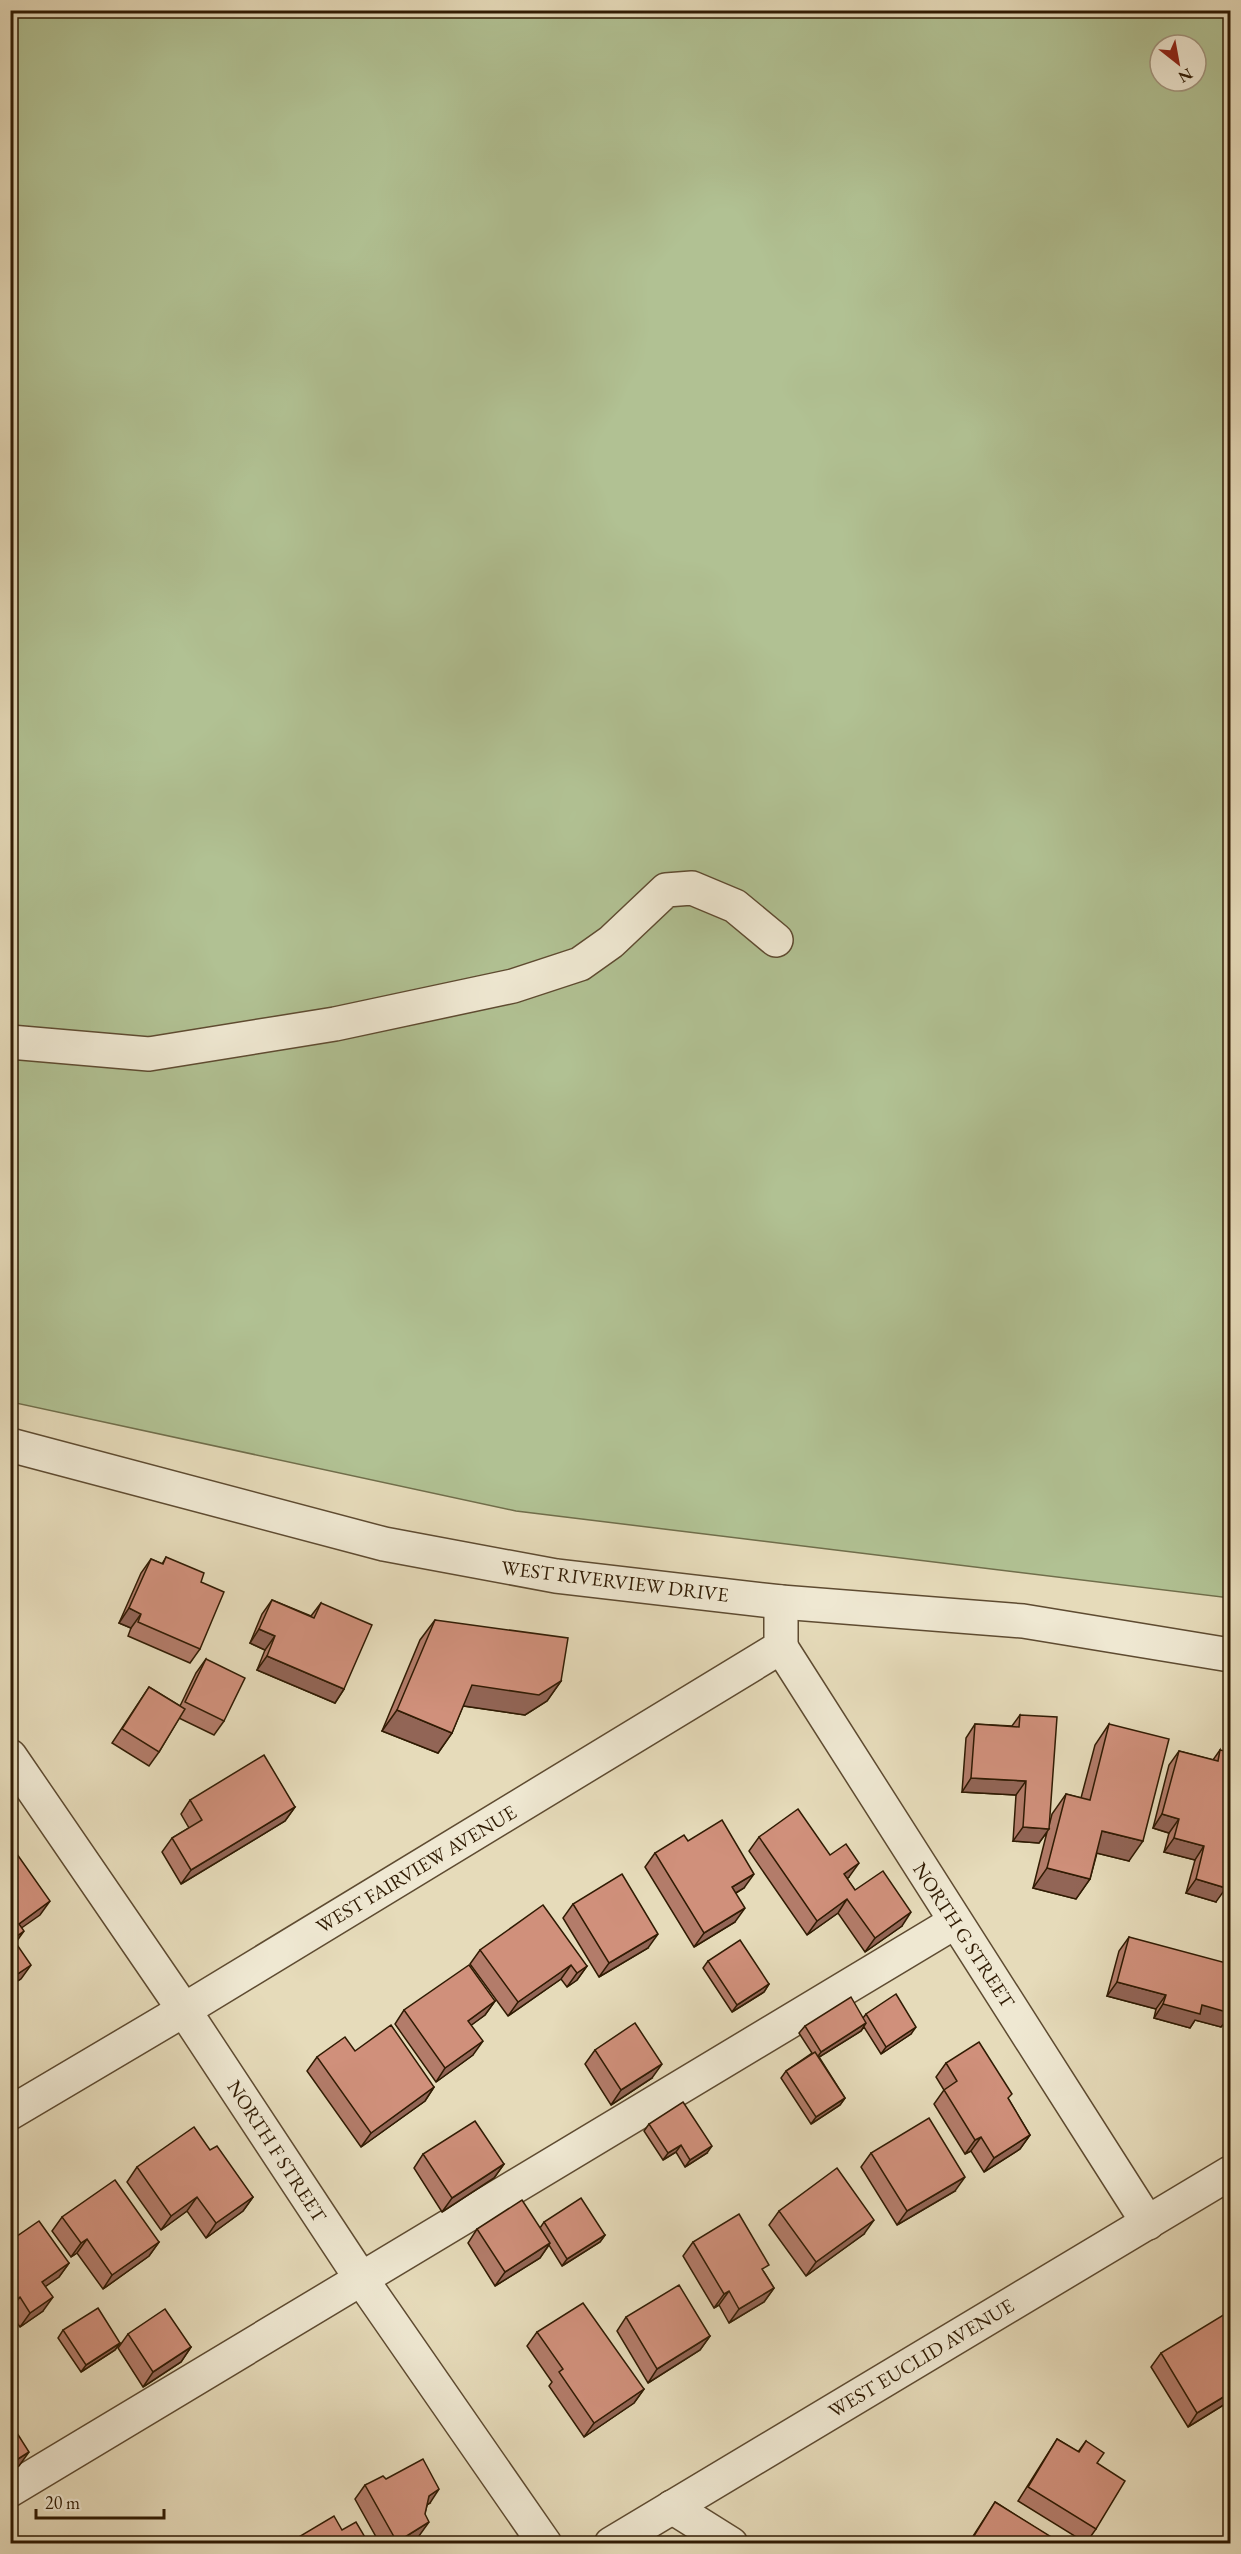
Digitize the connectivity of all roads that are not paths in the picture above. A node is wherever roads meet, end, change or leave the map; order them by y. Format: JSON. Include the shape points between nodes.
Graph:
{"nodes":[{"id":1,"x":776,"y":940,"type":"dead end"},
{"id":2,"x":10,"y":1042,"type":"edge"},
{"id":3,"x":10,"y":1445,"type":"edge"},
{"id":4,"x":781,"y":1602,"type":"junction"},
{"id":5,"x":781,"y":1647,"type":"junction"},
{"id":6,"x":1230,"y":1655,"type":"edge"},
{"id":7,"x":10,"y":1756,"type":"edge"},
{"id":8,"x":956,"y":1922,"type":"junction"},
{"id":9,"x":184,"y":2010,"type":"junction"},
{"id":10,"x":10,"y":2113,"type":"edge"},
{"id":11,"x":1228,"y":2178,"type":"edge"},
{"id":12,"x":1148,"y":2223,"type":"junction"},
{"id":13,"x":362,"y":2280,"type":"junction"},
{"id":14,"x":10,"y":2490,"type":"edge"},
{"id":15,"x":672,"y":2507,"type":"junction"},
{"id":16,"x":545,"y":2544,"type":"edge"},
{"id":17,"x":611,"y":2544,"type":"edge"},
{"id":18,"x":731,"y":2544,"type":"edge"}],
"edges":[{"from":1,"to":2,"type":"street","via":[[735,906],[692,888],[666,890],[611,942],[580,964],[513,986],[335,1023],[149,1054]]},
{"from":3,"to":4,"type":"street","name":"WEST RIVERVIEW DRIVE","via":[[384,1544],[556,1576]]},
{"from":4,"to":5,"type":"street"},
{"from":4,"to":6,"type":"street","name":"WEST RIVERVIEW DRIVE","via":[[1023,1621]]},
{"from":5,"to":8,"type":"street","name":"NORTH G STREET"},
{"from":5,"to":9,"type":"street","name":"WEST FAIRVIEW AVENUE"},
{"from":7,"to":9,"type":"street","name":"NORTH F STREET"},
{"from":8,"to":12,"type":"street","name":"NORTH G STREET"},
{"from":8,"to":13,"type":"street"},
{"from":9,"to":10,"type":"street","name":"WEST FAIRVIEW AVENUE"},
{"from":9,"to":13,"type":"street","name":"NORTH F STREET"},
{"from":11,"to":12,"type":"street","name":"WEST EUCLID AVENUE"},
{"from":12,"to":15,"type":"street","name":"WEST EUCLID AVENUE"},
{"from":13,"to":14,"type":"street"},
{"from":13,"to":16,"type":"street","name":"NORTH F STREET"},
{"from":15,"to":17,"type":"street","name":"WEST EUCLID AVENUE"},
{"from":15,"to":18,"type":"street"}]}
